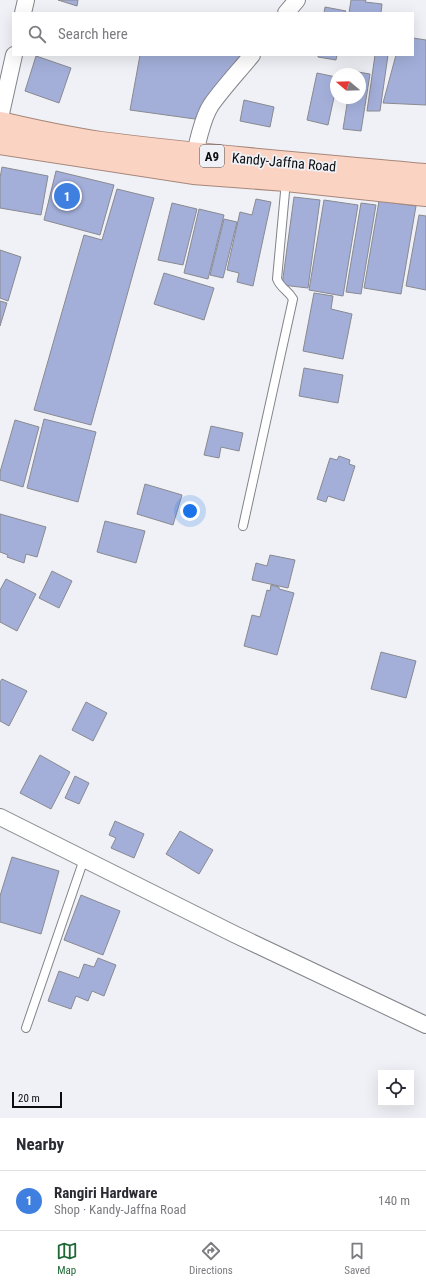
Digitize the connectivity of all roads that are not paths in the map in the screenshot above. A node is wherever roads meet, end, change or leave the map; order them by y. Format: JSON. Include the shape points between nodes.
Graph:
{"nodes":[{"id":1,"x":26,"y":0,"type":"edge"},
{"id":2,"x":296,"y":0,"type":"edge"},
{"id":3,"x":23,"y":12,"type":"edge"},
{"id":4,"x":287,"y":12,"type":"edge"},
{"id":5,"x":14,"y":56,"type":"edge"},
{"id":6,"x":251,"y":56,"type":"edge"},
{"id":7,"x":0,"y":118,"type":"edge"},
{"id":8,"x":0,"y":124,"type":"edge"},
{"id":9,"x":0,"y":143,"type":"edge"},
{"id":10,"x":194,"y":164,"type":"junction"},
{"id":11,"x":426,"y":175,"type":"edge"},
{"id":12,"x":286,"y":180,"type":"junction"},
{"id":13,"x":426,"y":194,"type":"edge"},
{"id":14,"x":243,"y":526,"type":"dead end"},
{"id":15,"x":0,"y":817,"type":"edge"},
{"id":16,"x":84,"y":859,"type":"junction"},
{"id":17,"x":426,"y":1025,"type":"edge"},
{"id":18,"x":26,"y":1028,"type":"dead end"}],
"edges":[{"from":1,"to":3,"type":"street"},
{"from":2,"to":4,"type":"street"},
{"from":5,"to":7,"type":"street"},
{"from":6,"to":10,"type":"street","via":[[210,106]]},
{"from":8,"to":10,"type":"highway","name":"Kandy-Jaffna Road","number":"A9"},
{"from":9,"to":10,"type":"highway","name":"Kandy-Jaffna Road","number":"A9"},
{"from":10,"to":11,"type":"highway","name":"Kandy-Jaffna Road","number":"A9"},
{"from":10,"to":12,"type":"highway","name":"Kandy-Jaffna Road","number":"A9"},
{"from":12,"to":13,"type":"highway","name":"Kandy-Jaffna Road","number":"A9"},
{"from":12,"to":14,"type":"lane","via":[[277,279],[293,299]]},
{"from":15,"to":16,"type":"street"},
{"from":16,"to":17,"type":"street"},
{"from":16,"to":18,"type":"lane"}]}
